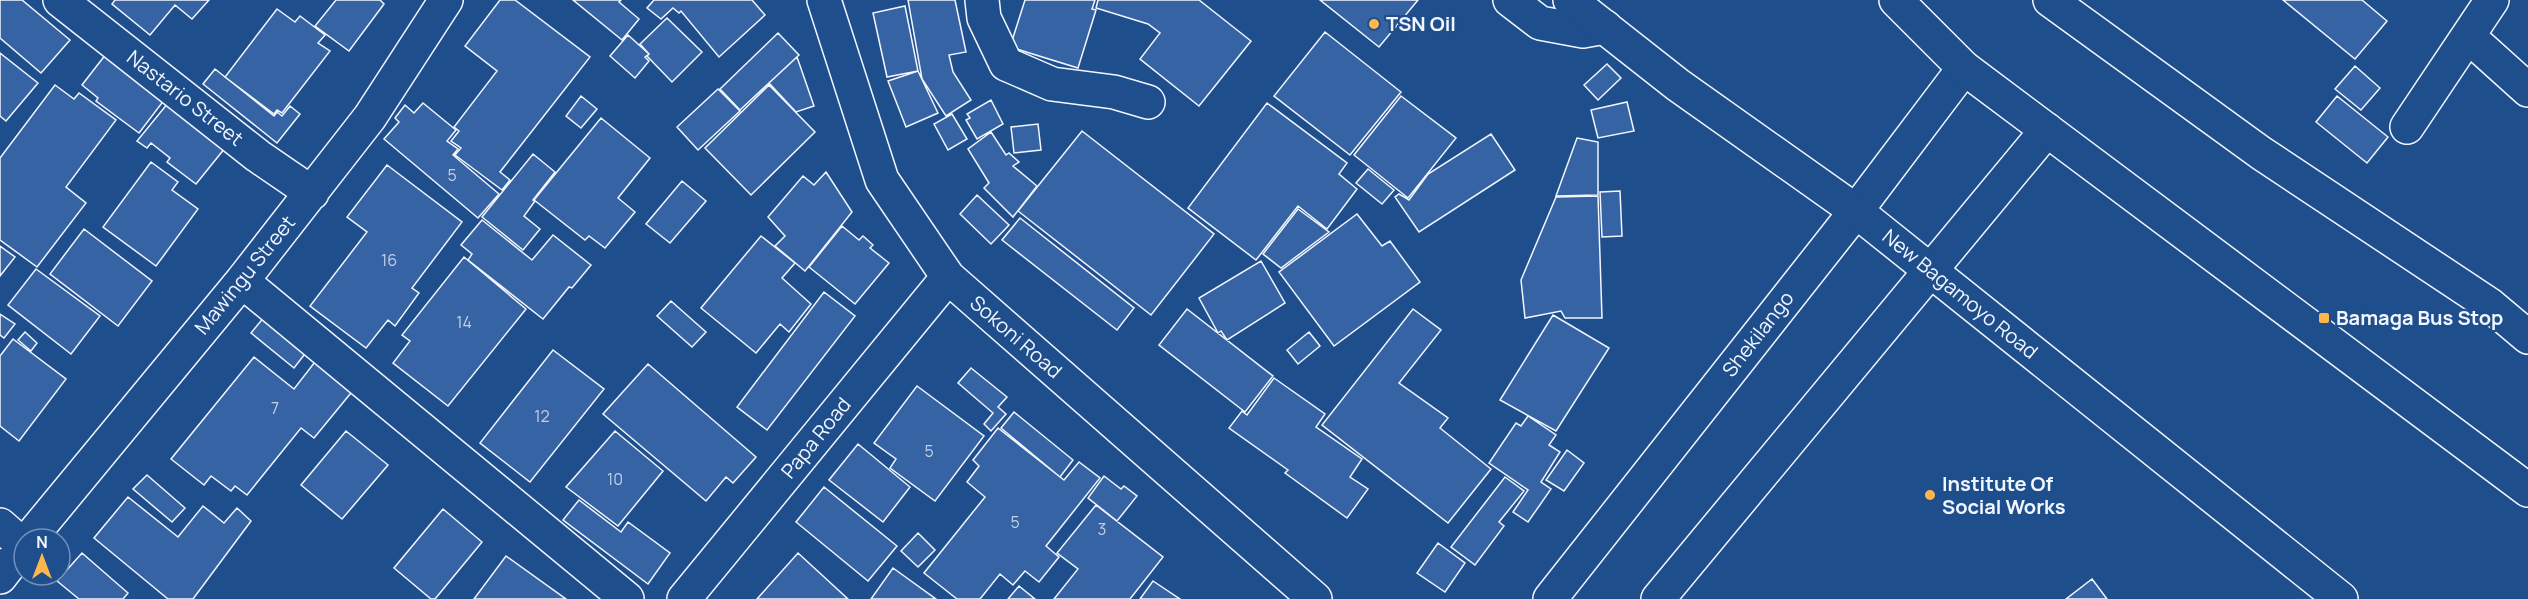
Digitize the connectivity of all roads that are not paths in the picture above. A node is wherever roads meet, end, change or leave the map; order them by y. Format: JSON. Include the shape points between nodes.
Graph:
{"nodes":[{"id":1,"x":60,"y":0,"type":"edge"},
{"id":2,"x":446,"y":0,"type":"edge"},
{"id":3,"x":824,"y":0,"type":"edge"},
{"id":4,"x":982,"y":0,"type":"edge"},
{"id":5,"x":1510,"y":0,"type":"edge"},
{"id":6,"x":1570,"y":0,"type":"edge"},
{"id":7,"x":1896,"y":0,"type":"edge"},
{"id":8,"x":2050,"y":0,"type":"edge"},
{"id":9,"x":2492,"y":0,"type":"edge"},
{"id":10,"x":1605,"y":27,"type":"junction"},
{"id":11,"x":2468,"y":36,"type":"junction"},
{"id":12,"x":1964,"y":68,"type":"junction"},
{"id":13,"x":2528,"y":90,"type":"edge"},
{"id":14,"x":1148,"y":102,"type":"dead end"},
{"id":15,"x":2408,"y":127,"type":"dead end"},
{"id":16,"x":2047,"y":130,"type":"junction"},
{"id":17,"x":312,"y":193,"type":"junction"},
{"id":18,"x":1856,"y":211,"type":"junction"},
{"id":19,"x":1930,"y":270,"type":"junction"},
{"id":20,"x":948,"y":278,"type":"junction"},
{"id":21,"x":242,"y":281,"type":"junction"},
{"id":22,"x":2528,"y":337,"type":"edge"},
{"id":23,"x":2525,"y":480,"type":"edge"},
{"id":24,"x":0,"y":525,"type":"edge"},
{"id":25,"x":39,"y":527,"type":"edge"},
{"id":26,"x":12,"y":536,"type":"edge"},
{"id":27,"x":12,"y":562,"type":"edge"},
{"id":28,"x":0,"y":577,"type":"edge"},
{"id":29,"x":627,"y":599,"type":"edge"},
{"id":30,"x":684,"y":599,"type":"edge"},
{"id":31,"x":1315,"y":599,"type":"edge"},
{"id":32,"x":1550,"y":599,"type":"edge"},
{"id":33,"x":1658,"y":599,"type":"edge"},
{"id":34,"x":2341,"y":599,"type":"edge"}],
"edges":[{"from":1,"to":17,"type":"main road","name":"Nastario Street","via":[[258,156]]},
{"from":2,"to":17,"type":"main road","name":"Mawingu Street","via":[[370,117]]},
{"from":3,"to":20,"type":"main road","name":"Sokoni Road","via":[[882,180]]},
{"from":4,"to":14,"type":"main road","via":[[984,18],[1006,64],[1052,84],[1114,92]]},
{"from":5,"to":10,"type":"main road","via":[[1540,23],[1583,31]]},
{"from":6,"to":10,"type":"main road","name":"New Bagamoyo Road"},
{"from":7,"to":12,"type":"main road"},
{"from":8,"to":22,"type":"main road","via":[[2260,153],[2490,306]]},
{"from":9,"to":11,"type":"main road"},
{"from":10,"to":18,"type":"main road","name":"New Bagamoyo Road","via":[[1678,85]]},
{"from":11,"to":13,"type":"main road"},
{"from":11,"to":15,"type":"main road"},
{"from":12,"to":16,"type":"main road"},
{"from":12,"to":18,"type":"main road","name":"Shekilango"},
{"from":16,"to":19,"type":"main road"},
{"from":16,"to":23,"type":"main road"},
{"from":17,"to":21,"type":"main road","name":"Mawingu Street"},
{"from":18,"to":19,"type":"main road","name":"New Bagamoyo Road"},
{"from":18,"to":32,"type":"main road","name":"Shekilango"},
{"from":19,"to":33,"type":"main road"},
{"from":19,"to":34,"type":"main road","name":"New Bagamoyo Road"},
{"from":20,"to":30,"type":"main road","name":"Papa Road"},
{"from":20,"to":31,"type":"main road","name":"Sokoni Road"},
{"from":21,"to":25,"type":"main road","name":"Mawingu Street"},
{"from":21,"to":29,"type":"main road"},
{"from":24,"to":26,"type":"main road"},
{"from":27,"to":28,"type":"main road"}]}
